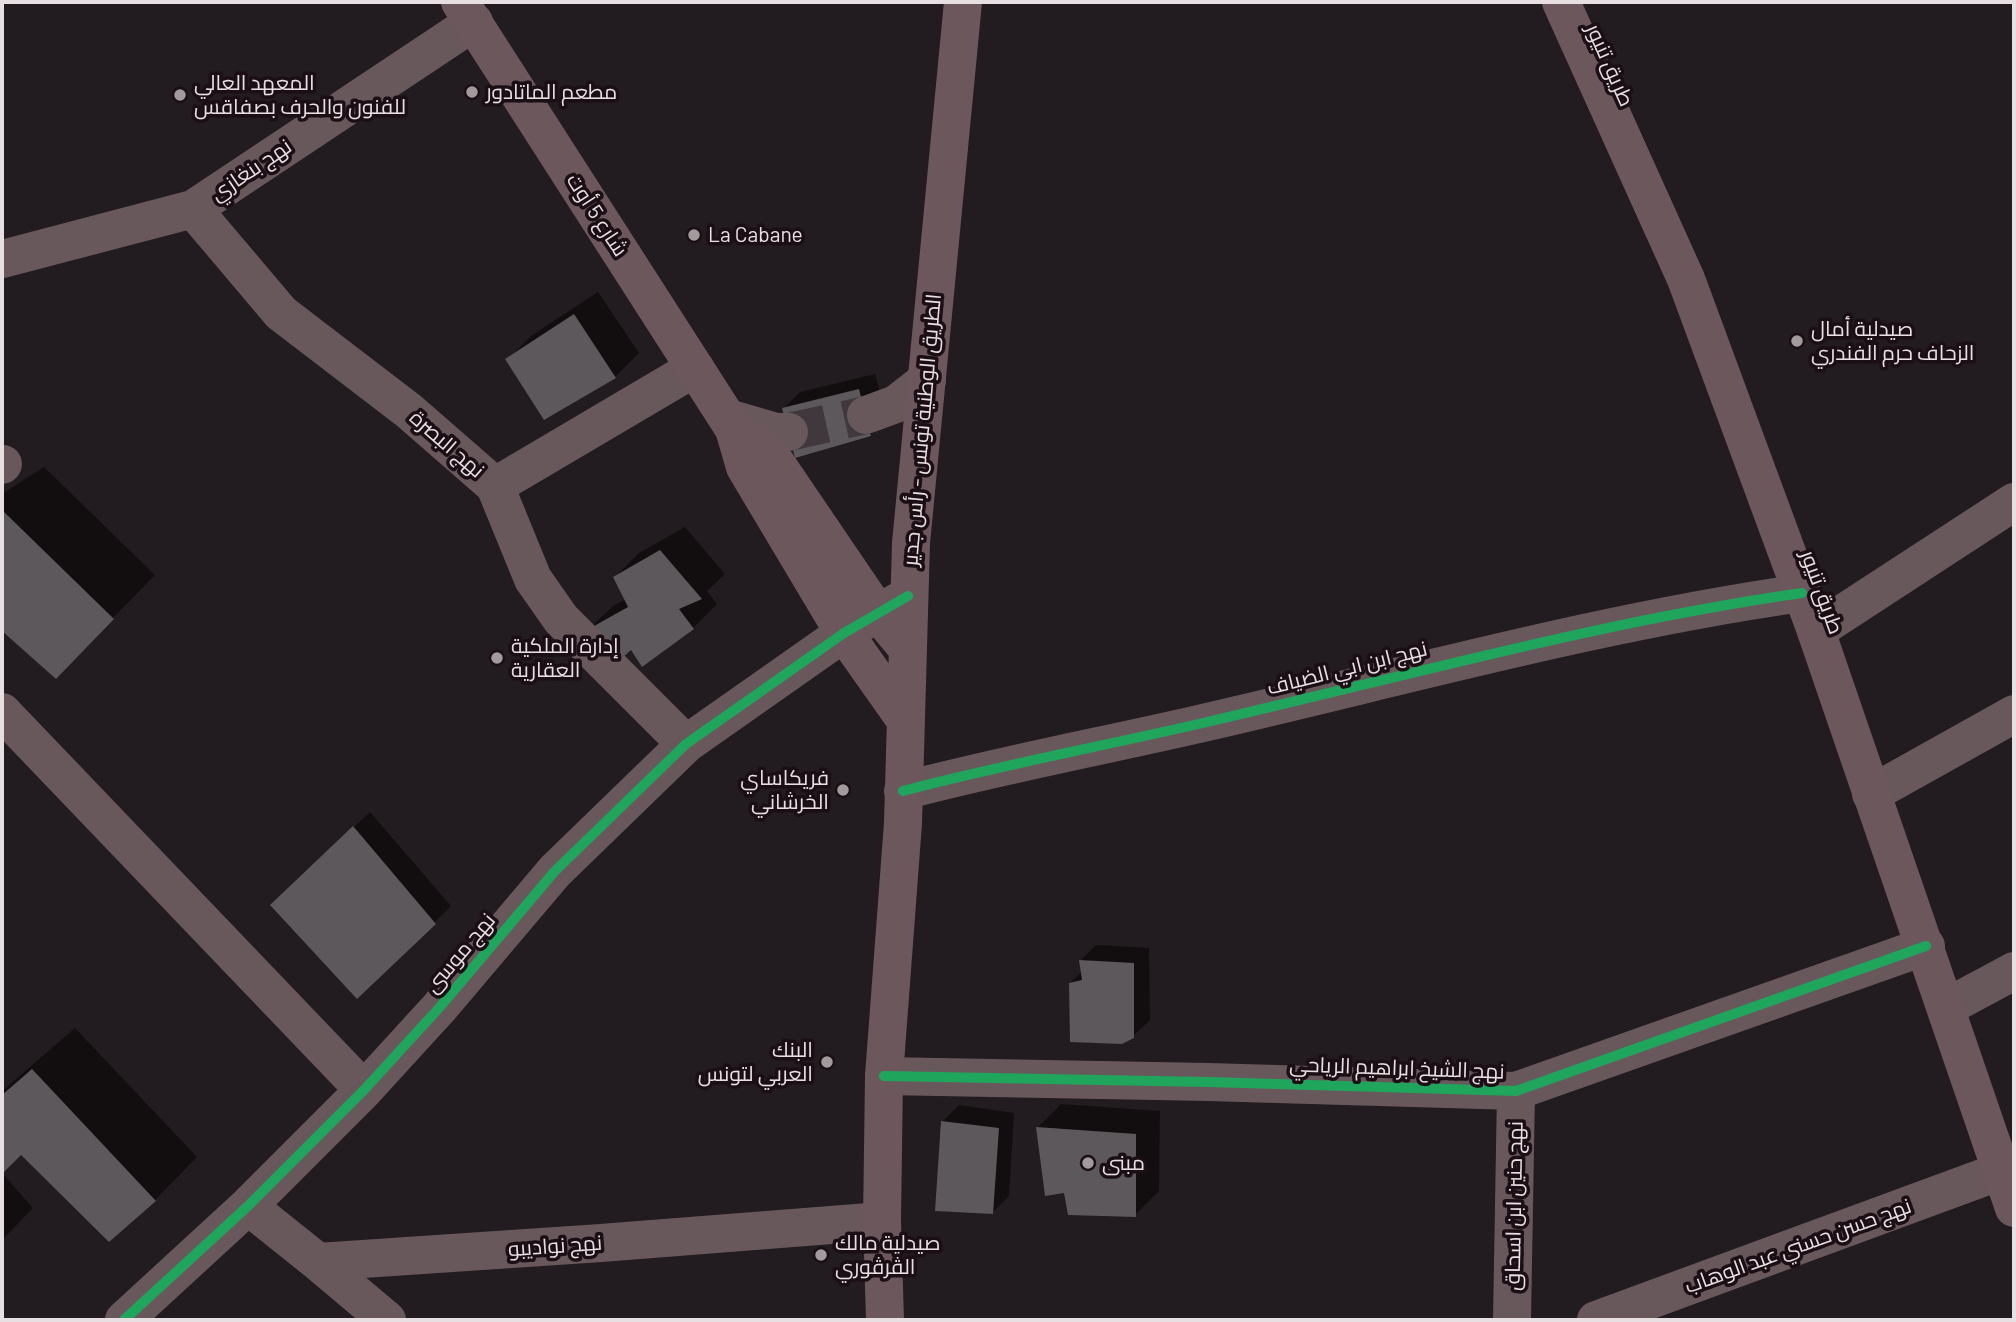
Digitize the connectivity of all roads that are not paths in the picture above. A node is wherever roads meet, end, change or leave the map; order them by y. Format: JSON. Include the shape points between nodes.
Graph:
{"nodes":[{"id":1,"x":963,"y":2,"type":"edge"},
{"id":2,"x":1561,"y":2,"type":"edge"},
{"id":3,"x":467,"y":12,"type":"edge"},
{"id":4,"x":193,"y":209,"type":"junction"},
{"id":5,"x":2,"y":259,"type":"edge"},
{"id":6,"x":695,"y":368,"type":"junction"},
{"id":7,"x":927,"y":380,"type":"junction"},
{"id":8,"x":866,"y":415,"type":"tunnel mouth"},
{"id":9,"x":731,"y":424,"type":"junction"},
{"id":10,"x":789,"y":432,"type":"tunnel mouth"},
{"id":11,"x":495,"y":486,"type":"junction"},
{"id":12,"x":2014,"y":502,"type":"edge"},
{"id":13,"x":1802,"y":593,"type":"junction"},
{"id":14,"x":893,"y":604,"type":"junction"},
{"id":15,"x":1816,"y":631,"type":"junction"},
{"id":16,"x":844,"y":633,"type":"junction"},
{"id":17,"x":2,"y":712,"type":"edge"},
{"id":18,"x":2014,"y":714,"type":"edge"},
{"id":19,"x":906,"y":721,"type":"junction"},
{"id":20,"x":685,"y":744,"type":"junction"},
{"id":21,"x":903,"y":791,"type":"junction"},
{"id":22,"x":1871,"y":794,"type":"junction"},
{"id":23,"x":1926,"y":946,"type":"junction"},
{"id":24,"x":2014,"y":971,"type":"edge"},
{"id":25,"x":1947,"y":1007,"type":"junction"},
{"id":26,"x":884,"y":1076,"type":"junction"},
{"id":27,"x":364,"y":1090,"type":"junction"},
{"id":28,"x":1516,"y":1091,"type":"junction"},
{"id":29,"x":2001,"y":1171,"type":"junction"},
{"id":30,"x":248,"y":1206,"type":"junction"},
{"id":31,"x":2014,"y":1208,"type":"edge"},
{"id":32,"x":882,"y":1221,"type":"junction"},
{"id":33,"x":318,"y":1262,"type":"junction"},
{"id":34,"x":124,"y":1320,"type":"edge"},
{"id":35,"x":387,"y":1320,"type":"edge"},
{"id":36,"x":885,"y":1320,"type":"edge"},
{"id":37,"x":1512,"y":1320,"type":"edge"},
{"id":38,"x":1596,"y":1320,"type":"edge"}],
"edges":[{"from":1,"to":7,"type":"main road","name":"الطريق الوطنية تونس - رأس جدير"},
{"from":2,"to":13,"type":"main road","name":"طريق تنيور","via":[[1686,279]]},
{"from":3,"to":4,"type":"street","name":"نهج بنغازي"},
{"from":3,"to":6,"type":"main road","name":"شارع 5 أوت"},
{"from":4,"to":5,"type":"street","name":"نهج بنغازي"},
{"from":4,"to":11,"type":"street","name":"نهج البصرة","via":[[281,313],[409,411]]},
{"from":6,"to":9,"type":"main road","name":"شارع 5 أوت"},
{"from":6,"to":11,"type":"street"},
{"from":7,"to":8,"type":"street","via":[[896,404]]},
{"from":7,"to":14,"type":"main road","name":"الطريق الوطنية تونس - رأس جدير"},
{"from":9,"to":10,"type":"street"},
{"from":9,"to":14,"type":"main road","name":"شارع 5 أوت","via":[[769,453]]},
{"from":9,"to":16,"type":"main road","name":"شارع 5 أوت","via":[[745,467]]},
{"from":11,"to":20,"type":"street","name":"نهج البصرة","via":[[533,579],[561,619]]},
{"from":12,"to":15,"type":"street"},
{"from":13,"to":15,"type":"main road","name":"طريق تنيور"},
{"from":13,"to":21,"type":"street","name":"نهج ابن ابي الضياف","via":[[1626,622]]},
{"from":14,"to":16,"type":"street","name":"نهج موسى"},
{"from":14,"to":19,"type":"main road","name":"الطريق الوطنية تونس - رأس جدير","via":[[907,648]]},
{"from":15,"to":22,"type":"main road","name":"طريق تنيور"},
{"from":16,"to":19,"type":"main road","name":"شارع 5 أوت"},
{"from":16,"to":20,"type":"street","name":"نهج موسى"},
{"from":17,"to":27,"type":"street"},
{"from":18,"to":22,"type":"street"},
{"from":19,"to":21,"type":"main road","name":"الطريق الوطنية تونس - رأس جدير"},
{"from":20,"to":27,"type":"street","name":"نهج موسى","via":[[555,871]]},
{"from":21,"to":26,"type":"main road","name":"الطريق الوطنية تونس - رأس جدير"},
{"from":22,"to":23,"type":"main road","name":"طريق تنيور"},
{"from":23,"to":25,"type":"main road","name":"طريق تنيور"},
{"from":23,"to":28,"type":"street","name":"نهج الشيخ ابراهيم الرياحي"},
{"from":24,"to":25,"type":"street"},
{"from":25,"to":29,"type":"main road","name":"طريق تنيور"},
{"from":26,"to":28,"type":"street","name":"نهج الشيخ ابراهيم الرياحي"},
{"from":26,"to":32,"type":"main road","name":"الطريق الوطنية تونس - رأس جدير"},
{"from":27,"to":30,"type":"street","name":"نهج موسى"},
{"from":28,"to":37,"type":"street","name":"نهج حنين ابن اسحاق"},
{"from":29,"to":31,"type":"main road","name":"طريق تنيور"},
{"from":29,"to":38,"type":"street","name":"نهج حسن حسني عبد الوهاب"},
{"from":30,"to":33,"type":"street"},
{"from":30,"to":34,"type":"street","name":"نهج موسى"},
{"from":32,"to":33,"type":"street","name":"نهج نواديبو"},
{"from":32,"to":36,"type":"main road","name":"الطريق الوطنية تونس - رأس جدير"},
{"from":33,"to":35,"type":"street"}]}
